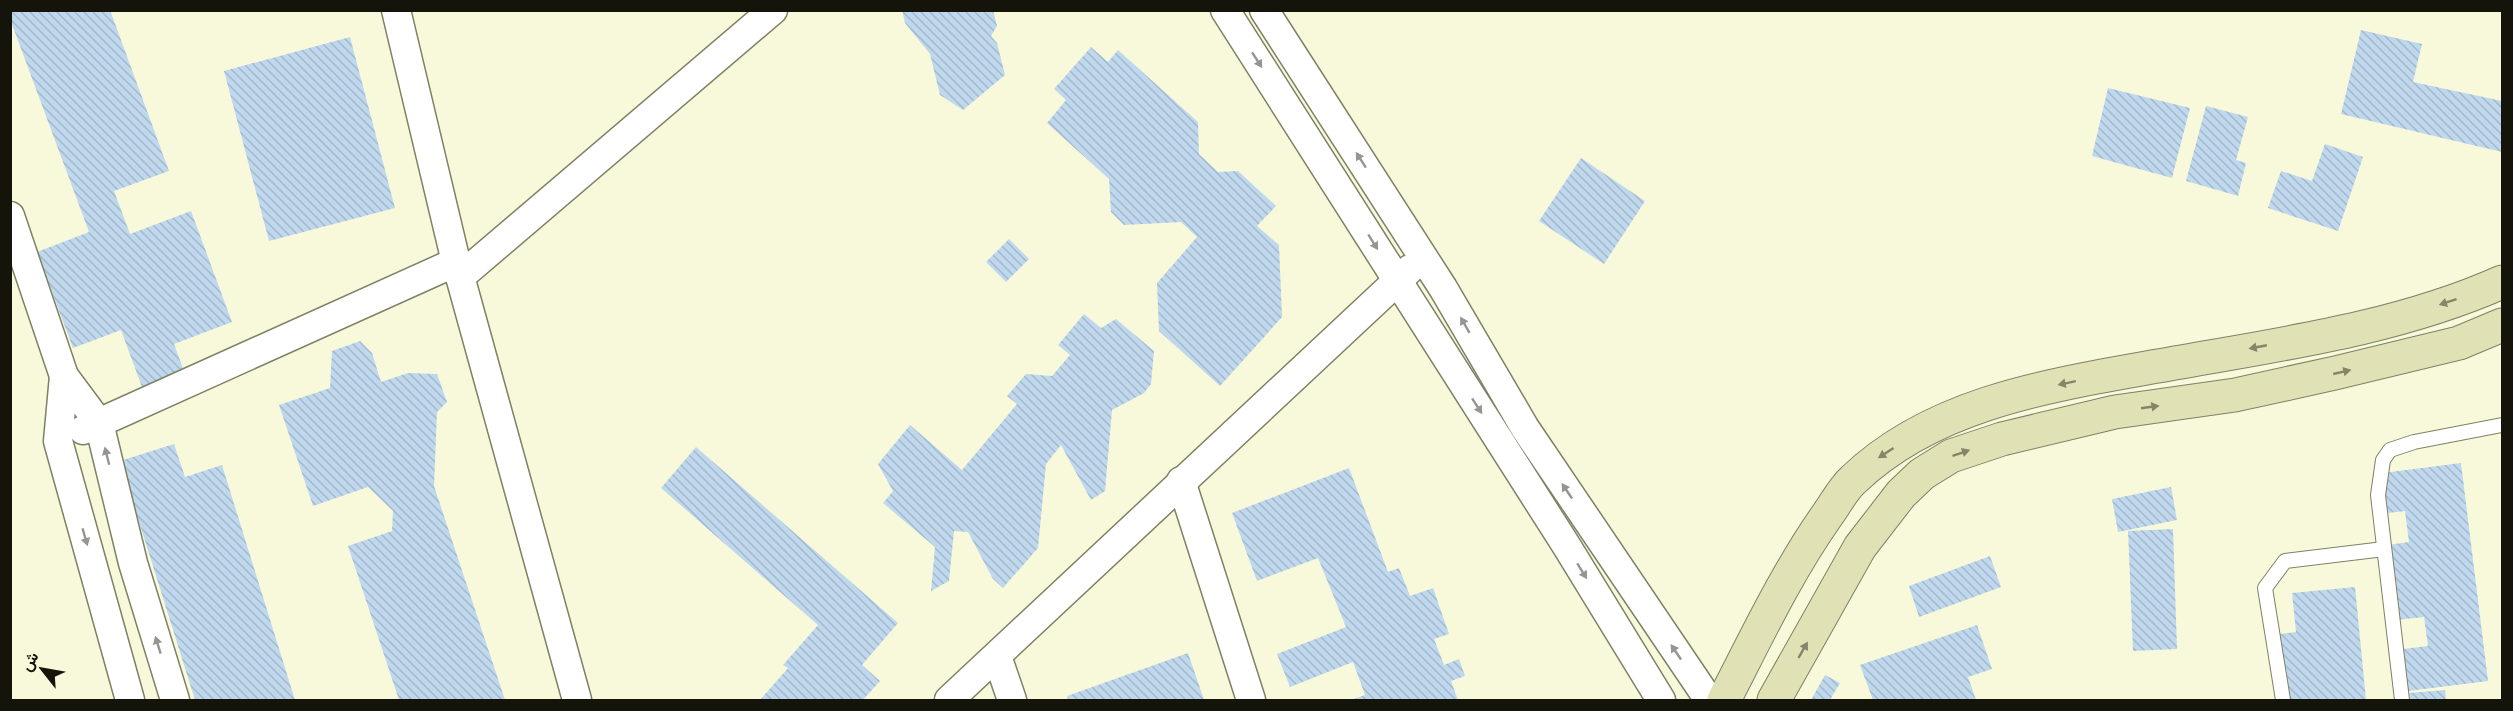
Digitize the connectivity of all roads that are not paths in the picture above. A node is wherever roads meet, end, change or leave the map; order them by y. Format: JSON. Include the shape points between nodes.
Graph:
{"nodes":[{"id":1,"x":396,"y":10,"type":"edge"},
{"id":2,"x":773,"y":10,"type":"edge"},
{"id":3,"x":1225,"y":10,"type":"edge"},
{"id":4,"x":1264,"y":10,"type":"edge"},
{"id":5,"x":10,"y":216,"type":"edge"},
{"id":6,"x":1424,"y":258,"type":"junction"},
{"id":7,"x":458,"y":269,"type":"junction"},
{"id":8,"x":1397,"y":280,"type":"junction"},
{"id":9,"x":2502,"y":282,"type":"edge"},
{"id":10,"x":2502,"y":325,"type":"edge"},
{"id":11,"x":64,"y":376,"type":"junction"},
{"id":12,"x":99,"y":423,"type":"junction"},
{"id":13,"x":2502,"y":425,"type":"edge"},
{"id":14,"x":58,"y":441,"type":"junction"},
{"id":15,"x":1181,"y":481,"type":"junction"},
{"id":16,"x":2384,"y":549,"type":"junction"},
{"id":17,"x":997,"y":656,"type":"junction"},
{"id":18,"x":130,"y":700,"type":"edge"},
{"id":19,"x":175,"y":700,"type":"edge"},
{"id":20,"x":578,"y":700,"type":"edge"},
{"id":21,"x":949,"y":700,"type":"edge"},
{"id":22,"x":1012,"y":700,"type":"edge"},
{"id":23,"x":1251,"y":700,"type":"edge"},
{"id":24,"x":1662,"y":700,"type":"edge"},
{"id":25,"x":1709,"y":700,"type":"edge"},
{"id":26,"x":1724,"y":700,"type":"edge"},
{"id":27,"x":1774,"y":700,"type":"edge"},
{"id":28,"x":2283,"y":700,"type":"edge"},
{"id":29,"x":2402,"y":700,"type":"edge"}],
"edges":[{"from":1,"to":7,"type":"street"},
{"from":2,"to":7,"type":"street"},
{"from":3,"to":8,"type":"street","one_way":true},
{"from":6,"to":4,"type":"street","one_way":true},
{"from":5,"to":11,"type":"street"},
{"from":6,"to":8,"type":"street"},
{"from":25,"to":6,"type":"street","one_way":true,"via":[[1524,428]]},
{"from":7,"to":12,"type":"street"},
{"from":7,"to":20,"type":"street"},
{"from":8,"to":15,"type":"street"},
{"from":8,"to":24,"type":"street","one_way":true},
{"from":9,"to":26,"type":"main road","one_way":true,"via":[[2369,327],[2000,398],[1914,434],[1850,482],[1811,538]]},
{"from":27,"to":10,"type":"main road","one_way":true,"via":[[1860,547],[1901,494],[1922,474],[1951,456],[2002,439],[2115,412],[2235,395],[2335,373],[2459,343]]},
{"from":11,"to":12,"type":"street"},
{"from":11,"to":14,"type":"street"},
{"from":12,"to":14,"type":"street"},
{"from":19,"to":12,"type":"street","one_way":true,"via":[[133,563]]},
{"from":13,"to":16,"type":"lane","via":[[2391,450],[2382,460],[2378,495]]},
{"from":14,"to":18,"type":"street","one_way":true},
{"from":15,"to":17,"type":"street"},
{"from":15,"to":23,"type":"street"},
{"from":16,"to":28,"type":"lane","via":[[2285,561],[2265,588]]},
{"from":16,"to":29,"type":"lane"},
{"from":17,"to":21,"type":"street"},
{"from":17,"to":22,"type":"street"}]}
